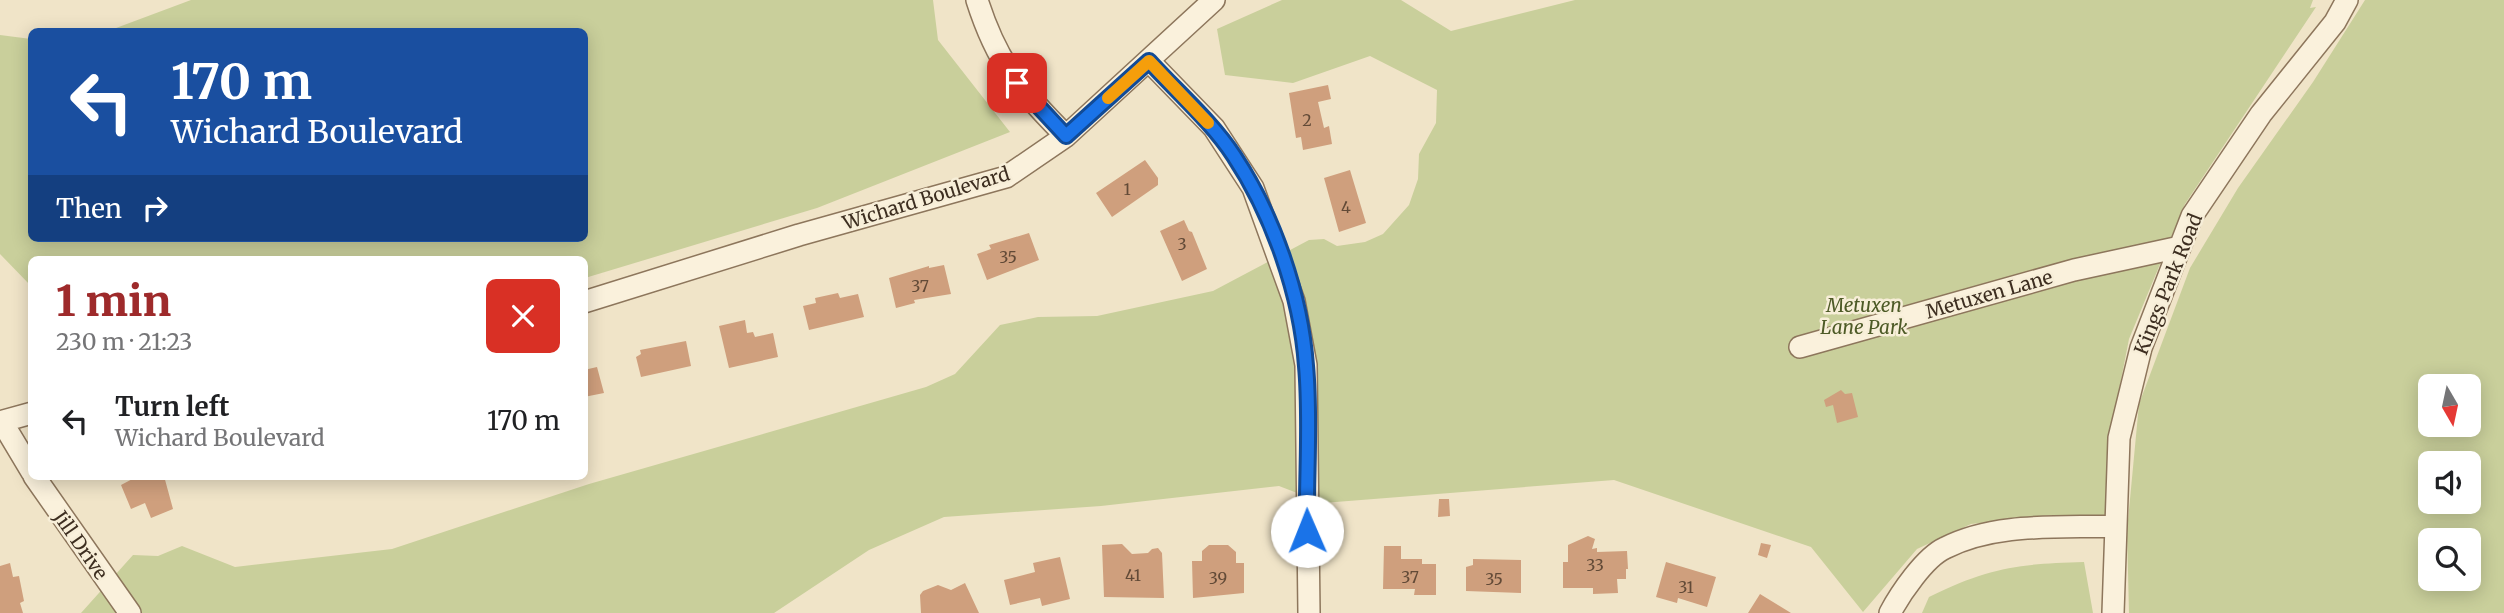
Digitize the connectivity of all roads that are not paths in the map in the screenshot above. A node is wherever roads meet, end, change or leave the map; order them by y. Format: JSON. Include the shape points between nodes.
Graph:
{"nodes":[{"id":1,"x":977,"y":0,"type":"edge"},
{"id":2,"x":1214,"y":0,"type":"edge"},
{"id":3,"x":2347,"y":0,"type":"edge"},
{"id":4,"x":1149,"y":61,"type":"junction"},
{"id":5,"x":1066,"y":136,"type":"junction"},
{"id":6,"x":2180,"y":247,"type":"junction"},
{"id":7,"x":588,"y":301,"type":"edge"},
{"id":8,"x":1800,"y":347,"type":"dead end"},
{"id":9,"x":28,"y":414,"type":"edge"},
{"id":10,"x":1,"y":422,"type":"edge"},
{"id":11,"x":28,"y":466,"type":"edge"},
{"id":12,"x":37,"y":480,"type":"edge"},
{"id":13,"x":2115,"y":526,"type":"junction"},
{"id":14,"x":130,"y":613,"type":"edge"},
{"id":15,"x":1309,"y":613,"type":"edge"},
{"id":16,"x":1890,"y":613,"type":"edge"},
{"id":17,"x":2113,"y":613,"type":"edge"}],
"edges":[{"from":1,"to":5,"type":"street","via":[[1004,66],[1029,100]]},
{"from":2,"to":4,"type":"street","name":"Wichard Boulevard"},
{"from":3,"to":6,"type":"street","name":"Kings Park Road","via":[[2192,216]]},
{"from":4,"to":5,"type":"street","name":"Wichard Boulevard"},
{"from":4,"to":15,"type":"street","via":[[1233,155],[1258,199],[1291,290],[1306,365]]},
{"from":5,"to":7,"type":"street","name":"Wichard Boulevard","via":[[1006,177]]},
{"from":6,"to":8,"type":"street","name":"Metuxen Lane","via":[[2074,270]]},
{"from":6,"to":13,"type":"street","name":"Kings Park Road","via":[[2140,348],[2119,439]]},
{"from":9,"to":10,"type":"street"},
{"from":10,"to":11,"type":"street","name":"Jill Drive"},
{"from":12,"to":14,"type":"street","name":"Jill Drive"},
{"from":13,"to":16,"type":"street","via":[[1987,533],[1942,549],[1901,592]]},
{"from":13,"to":17,"type":"street","name":"Kings Park Road"}]}
